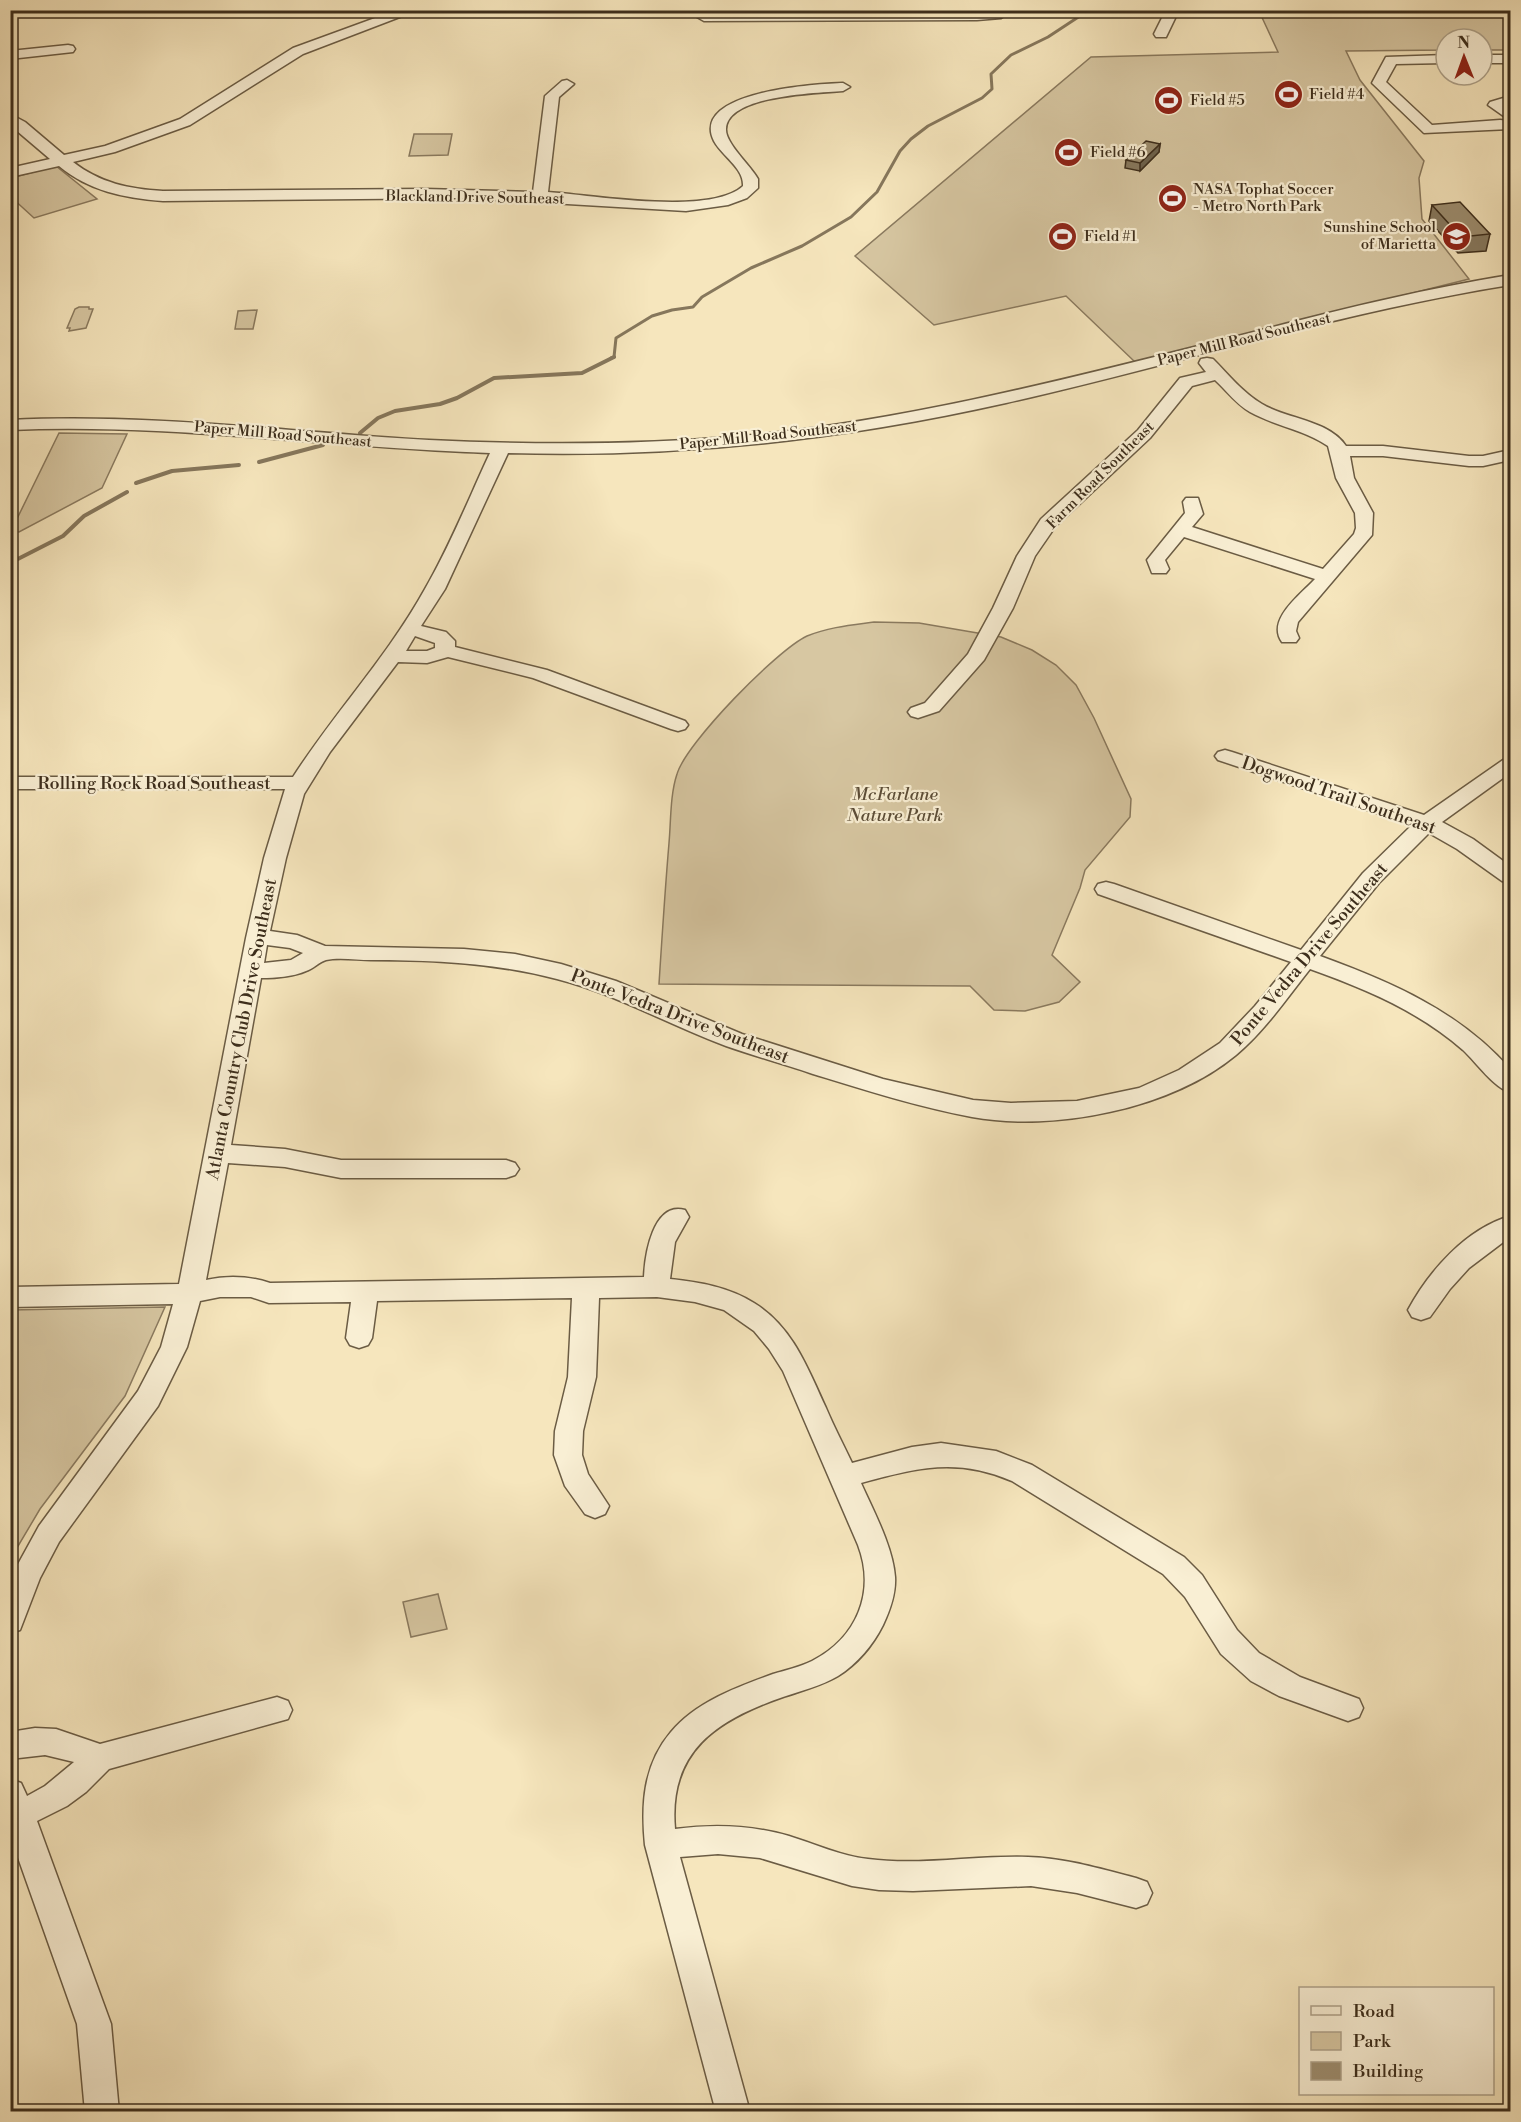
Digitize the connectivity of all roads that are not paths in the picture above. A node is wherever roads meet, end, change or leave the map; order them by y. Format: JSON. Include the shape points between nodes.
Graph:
{"nodes":[{"id":1,"x":412,"y":10,"type":"edge"},
{"id":2,"x":1007,"y":10,"type":"edge"},
{"id":3,"x":1173,"y":10,"type":"edge"},
{"id":4,"x":820,"y":14,"type":"edge"},
{"id":5,"x":704,"y":17,"type":"dead end"},
{"id":6,"x":1161,"y":34,"type":"dead end"},
{"id":7,"x":68,"y":49,"type":"dead end"},
{"id":8,"x":10,"y":55,"type":"edge"},
{"id":9,"x":1434,"y":59,"type":"edge"},
{"id":10,"x":1494,"y":59,"type":"edge"},
{"id":11,"x":1510,"y":59,"type":"edge"},
{"id":12,"x":567,"y":84,"type":"dead end"},
{"id":13,"x":843,"y":87,"type":"dead end"},
{"id":14,"x":1510,"y":100,"type":"edge"},
{"id":15,"x":1476,"y":110,"type":"dead end"},
{"id":16,"x":1504,"y":111,"type":"edge"},
{"id":17,"x":1433,"y":113,"type":"dead end"},
{"id":18,"x":1412,"y":115,"type":"junction"},
{"id":19,"x":10,"y":118,"type":"edge"},
{"id":20,"x":1510,"y":125,"type":"edge"},
{"id":21,"x":64,"y":160,"type":"junction"},
{"id":22,"x":10,"y":173,"type":"edge"},
{"id":23,"x":540,"y":197,"type":"junction"},
{"id":24,"x":1510,"y":279,"type":"edge"},
{"id":25,"x":1193,"y":352,"type":"junction"},
{"id":26,"x":1218,"y":374,"type":"junction"},
{"id":27,"x":10,"y":425,"type":"edge"},
{"id":28,"x":502,"y":447,"type":"junction"},
{"id":29,"x":1340,"y":451,"type":"junction"},
{"id":30,"x":1510,"y":455,"type":"edge"},
{"id":31,"x":1192,"y":502,"type":"dead end"},
{"id":32,"x":1182,"y":530,"type":"junction"},
{"id":33,"x":1159,"y":569,"type":"dead end"},
{"id":34,"x":1326,"y":576,"type":"junction"},
{"id":35,"x":411,"y":629,"type":"junction"},
{"id":36,"x":1289,"y":638,"type":"dead end"},
{"id":37,"x":445,"y":650,"type":"junction"},
{"id":38,"x":393,"y":655,"type":"junction"},
{"id":39,"x":918,"y":712,"type":"dead end"},
{"id":40,"x":678,"y":725,"type":"dead end"},
{"id":41,"x":1225,"y":756,"type":"dead end"},
{"id":42,"x":1510,"y":764,"type":"edge"},
{"id":43,"x":10,"y":783,"type":"edge"},
{"id":44,"x":298,"y":783,"type":"junction"},
{"id":45,"x":1427,"y":823,"type":"junction"},
{"id":46,"x":1510,"y":876,"type":"edge"},
{"id":47,"x":1106,"y":889,"type":"dead end"},
{"id":48,"x":257,"y":938,"type":"junction"},
{"id":49,"x":321,"y":953,"type":"junction"},
{"id":50,"x":1304,"y":960,"type":"junction"},
{"id":51,"x":251,"y":971,"type":"junction"},
{"id":52,"x":1510,"y":1084,"type":"edge"},
{"id":53,"x":218,"y":1146,"type":"junction"},
{"id":54,"x":506,"y":1169,"type":"dead end"},
{"id":55,"x":676,"y":1217,"type":"dead end"},
{"id":56,"x":1510,"y":1225,"type":"edge"},
{"id":57,"x":657,"y":1287,"type":"junction"},
{"id":58,"x":586,"y":1289,"type":"junction"},
{"id":59,"x":365,"y":1292,"type":"junction"},
{"id":60,"x":190,"y":1294,"type":"junction"},
{"id":61,"x":10,"y":1297,"type":"edge"},
{"id":62,"x":1421,"y":1310,"type":"dead end"},
{"id":63,"x":359,"y":1338,"type":"dead end"},
{"id":64,"x":844,"y":1476,"type":"junction"},
{"id":65,"x":596,"y":1506,"type":"dead end"},
{"id":66,"x":10,"y":1622,"type":"edge"},
{"id":67,"x":1348,"y":1708,"type":"dead end"},
{"id":68,"x":277,"y":1710,"type":"dead end"},
{"id":69,"x":10,"y":1746,"type":"edge"},
{"id":70,"x":99,"y":1758,"type":"junction"},
{"id":71,"x":14,"y":1804,"type":"edge"},
{"id":72,"x":661,"y":1845,"type":"junction"},
{"id":73,"x":1136,"y":1893,"type":"dead end"},
{"id":74,"x":102,"y":2112,"type":"edge"},
{"id":75,"x":733,"y":2112,"type":"edge"}],
"edges":[{"from":1,"to":21,"type":"street","via":[[304,48],[185,122],[145,138]]},
{"from":2,"to":4,"type":"street","via":[[977,16]]},
{"from":3,"to":6,"type":"street"},
{"from":4,"to":5,"type":"street"},
{"from":7,"to":8,"type":"street"},
{"from":9,"to":18,"type":"street","via":[[1388,62],[1379,83]]},
{"from":10,"to":11,"type":"street"},
{"from":12,"to":23,"type":"street","via":[[552,96]]},
{"from":13,"to":23,"type":"street","name":"Blackland Drive Southeast","via":[[758,98],[725,115],[718,130],[720,138],[751,180],[748,189],[737,198],[685,206]]},
{"from":14,"to":16,"type":"street","via":[[1496,105]]},
{"from":15,"to":16,"type":"street"},
{"from":17,"to":18,"type":"street"},
{"from":18,"to":20,"type":"street","via":[[1429,130]]},
{"from":19,"to":21,"type":"street","name":"Blackland Drive Southeast"},
{"from":21,"to":22,"type":"street"},
{"from":21,"to":23,"type":"street","name":"Blackland Drive Southeast","via":[[90,180],[108,187],[163,196]]},
{"from":24,"to":25,"type":"street","name":"Paper Mill Road Southeast","via":[[1431,293]]},
{"from":25,"to":26,"type":"street"},
{"from":25,"to":28,"type":"street","name":"Paper Mill Road Southeast","via":[[952,410],[803,434],[664,445]]},
{"from":26,"to":29,"type":"street","via":[[1254,407],[1321,433]]},
{"from":26,"to":39,"type":"street","name":"Farm Road Southeast","via":[[1186,382],[1144,434],[1048,523],[1026,556],[977,656],[932,707]]},
{"from":27,"to":28,"type":"street","name":"Paper Mill Road Southeast","via":[[135,422],[384,442]]},
{"from":28,"to":35,"type":"street","name":"Atlanta Country Club Drive Southeast","via":[[451,559]]},
{"from":29,"to":30,"type":"street","via":[[1383,451],[1469,461]]},
{"from":29,"to":34,"type":"street","via":[[1345,477],[1364,513],[1365,528]]},
{"from":31,"to":32,"type":"street","via":[[1194,514]]},
{"from":32,"to":33,"type":"street","via":[[1160,553],[1156,560]]},
{"from":32,"to":34,"type":"street"},
{"from":34,"to":36,"type":"street","via":[[1288,621]]},
{"from":35,"to":37,"type":"street","via":[[439,636],[445,641]]},
{"from":35,"to":38,"type":"street","name":"Atlanta Country Club Drive Southeast"},
{"from":37,"to":38,"type":"street","via":[[424,657]]},
{"from":37,"to":40,"type":"street","via":[[571,684]]},
{"from":38,"to":44,"type":"street","name":"Atlanta Country Club Drive Southeast"},
{"from":41,"to":45,"type":"street","name":"Dogwood Trail Southeast"},
{"from":42,"to":45,"type":"street","name":"Ponte Vedra Drive Southeast"},
{"from":43,"to":44,"type":"street","name":"Rolling Rock Road Southeast"},
{"from":44,"to":48,"type":"street","name":"Atlanta Country Club Drive Southeast"},
{"from":45,"to":46,"type":"street","name":"Dogwood Trail Southeast"},
{"from":45,"to":50,"type":"street","name":"Ponte Vedra Drive Southeast","via":[[1371,878]]},
{"from":47,"to":50,"type":"street"},
{"from":48,"to":49,"type":"street","name":"Ponte Vedra Drive Southeast","via":[[285,938]]},
{"from":48,"to":51,"type":"street","name":"Atlanta Country Club Drive Southeast"},
{"from":49,"to":50,"type":"street","name":"Ponte Vedra Drive Southeast","via":[[465,956],[561,972],[608,986],[734,1040],[826,1070],[973,1109],[1011,1112],[1077,1110],[1114,1103],[1188,1076],[1228,1049]]},
{"from":49,"to":51,"type":"street","name":"Ponte Vedra Drive Southeast","via":[[298,966]]},
{"from":50,"to":52,"type":"street","via":[[1372,983],[1434,1015],[1483,1054]]},
{"from":51,"to":53,"type":"street","name":"Atlanta Country Club Drive Southeast"},
{"from":53,"to":54,"type":"street","via":[[341,1169]]},
{"from":53,"to":60,"type":"street","name":"Atlanta Country Club Drive Southeast"},
{"from":55,"to":57,"type":"street","via":[[665,1230],[660,1246]]},
{"from":56,"to":62,"type":"street","via":[[1455,1264]]},
{"from":57,"to":58,"type":"street"},
{"from":57,"to":64,"type":"street","via":[[702,1293],[736,1304],[764,1325],[785,1352]]},
{"from":58,"to":59,"type":"street"},
{"from":58,"to":65,"type":"street","via":[[582,1377],[569,1431],[568,1455],[574,1478]]},
{"from":59,"to":60,"type":"street","via":[[269,1293],[250,1302],[202,1300]]},
{"from":59,"to":63,"type":"street"},
{"from":60,"to":61,"type":"street"},
{"from":60,"to":66,"type":"street","name":"Atlanta Country Club Drive Southeast","via":[[174,1347],[148,1398],[49,1533],[26,1577]]},
{"from":64,"to":67,"type":"street","via":[[941,1454],[996,1462],[1022,1473],[1182,1572],[1238,1653],[1258,1668],[1284,1684]]},
{"from":64,"to":72,"type":"street","via":[[880,1570],[881,1588],[867,1627],[836,1662],[738,1701],[713,1713],[691,1731],[664,1770],[659,1795]]},
{"from":68,"to":70,"type":"street"},
{"from":69,"to":70,"type":"street","via":[[50,1740]]},
{"from":70,"to":71,"type":"street","via":[[75,1782],[39,1806]]},
{"from":71,"to":74,"type":"street","via":[[94,2024]]},
{"from":72,"to":73,"type":"street","via":[[715,1838],[773,1846],[878,1875],[1056,1873]]},
{"from":72,"to":75,"type":"street"}]}
